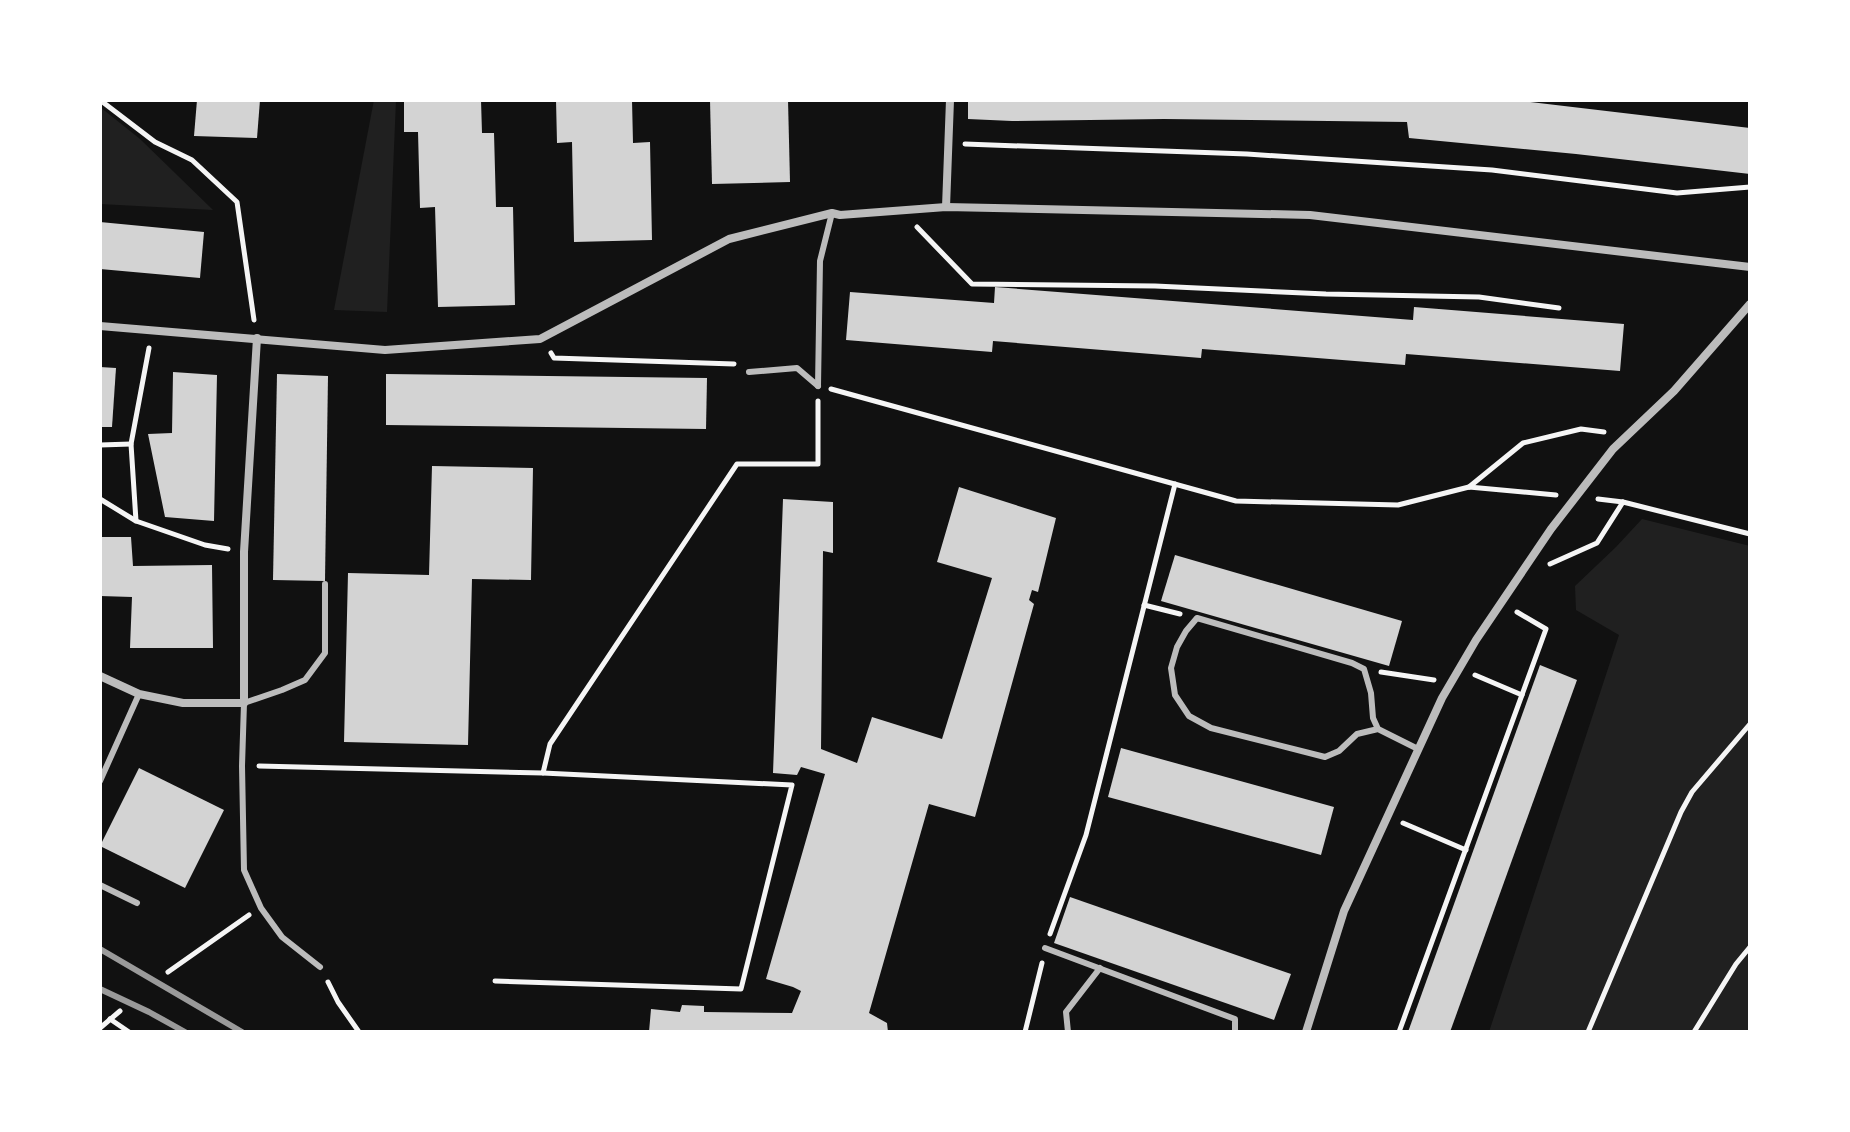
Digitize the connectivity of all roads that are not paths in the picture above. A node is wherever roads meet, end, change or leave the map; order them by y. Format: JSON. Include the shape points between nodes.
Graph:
{"nodes":[{"id":1,"x":950,"y":100,"type":"edge"},
{"id":2,"x":946,"y":207,"type":"junction"},
{"id":3,"x":832,"y":213,"type":"junction"},
{"id":4,"x":1750,"y":267,"type":"edge"},
{"id":5,"x":1750,"y":304,"type":"edge"},
{"id":6,"x":100,"y":326,"type":"edge"},
{"id":7,"x":257,"y":338,"type":"junction"},
{"id":8,"x":749,"y":372,"type":"road end"},
{"id":9,"x":325,"y":584,"type":"dead end"},
{"id":10,"x":100,"y":676,"type":"edge"},
{"id":11,"x":139,"y":694,"type":"junction"},
{"id":12,"x":244,"y":703,"type":"junction"},
{"id":13,"x":1378,"y":729,"type":"junction"},
{"id":14,"x":1418,"y":749,"type":"junction"},
{"id":15,"x":100,"y":781,"type":"edge"},
{"id":16,"x":100,"y":885,"type":"edge"},
{"id":17,"x":137,"y":903,"type":"dead end"},
{"id":18,"x":1045,"y":948,"type":"road end"},
{"id":19,"x":320,"y":967,"type":"road end"},
{"id":20,"x":1100,"y":968,"type":"junction"},
{"id":21,"x":1068,"y":1032,"type":"edge"},
{"id":22,"x":1235,"y":1032,"type":"edge"},
{"id":23,"x":1306,"y":1032,"type":"edge"}],
"edges":[{"from":1,"to":2,"type":"street"},
{"from":2,"to":3,"type":"street"},
{"from":2,"to":4,"type":"street","via":[[1310,215]]},
{"from":3,"to":7,"type":"street","via":[[729,239],[540,339],[385,350]]},
{"from":3,"to":8,"type":"lane","via":[[820,261],[818,386],[797,368]]},
{"from":5,"to":14,"type":"street","via":[[1674,391],[1613,449],[1551,529],[1459,668]]},
{"from":6,"to":7,"type":"street"},
{"from":7,"to":12,"type":"street","via":[[244,552]]},
{"from":9,"to":12,"type":"lane","via":[[325,653],[305,680]]},
{"from":10,"to":11,"type":"street"},
{"from":11,"to":12,"type":"street","via":[[183,703]]},
{"from":11,"to":15,"type":"lane"},
{"from":12,"to":19,"type":"lane","via":[[244,870],[282,937]]},
{"from":13,"to":13,"type":"lane","via":[[1364,669],[1352,663],[1197,618],[1177,647],[1171,668],[1175,695],[1189,716],[1211,728],[1325,757],[1357,734]]},
{"from":13,"to":14,"type":"lane"},
{"from":14,"to":23,"type":"street","via":[[1344,911]]},
{"from":16,"to":17,"type":"lane"},
{"from":18,"to":20,"type":"lane"},
{"from":20,"to":21,"type":"lane","via":[[1066,1012]]},
{"from":20,"to":22,"type":"lane","via":[[1235,1019]]}]}
